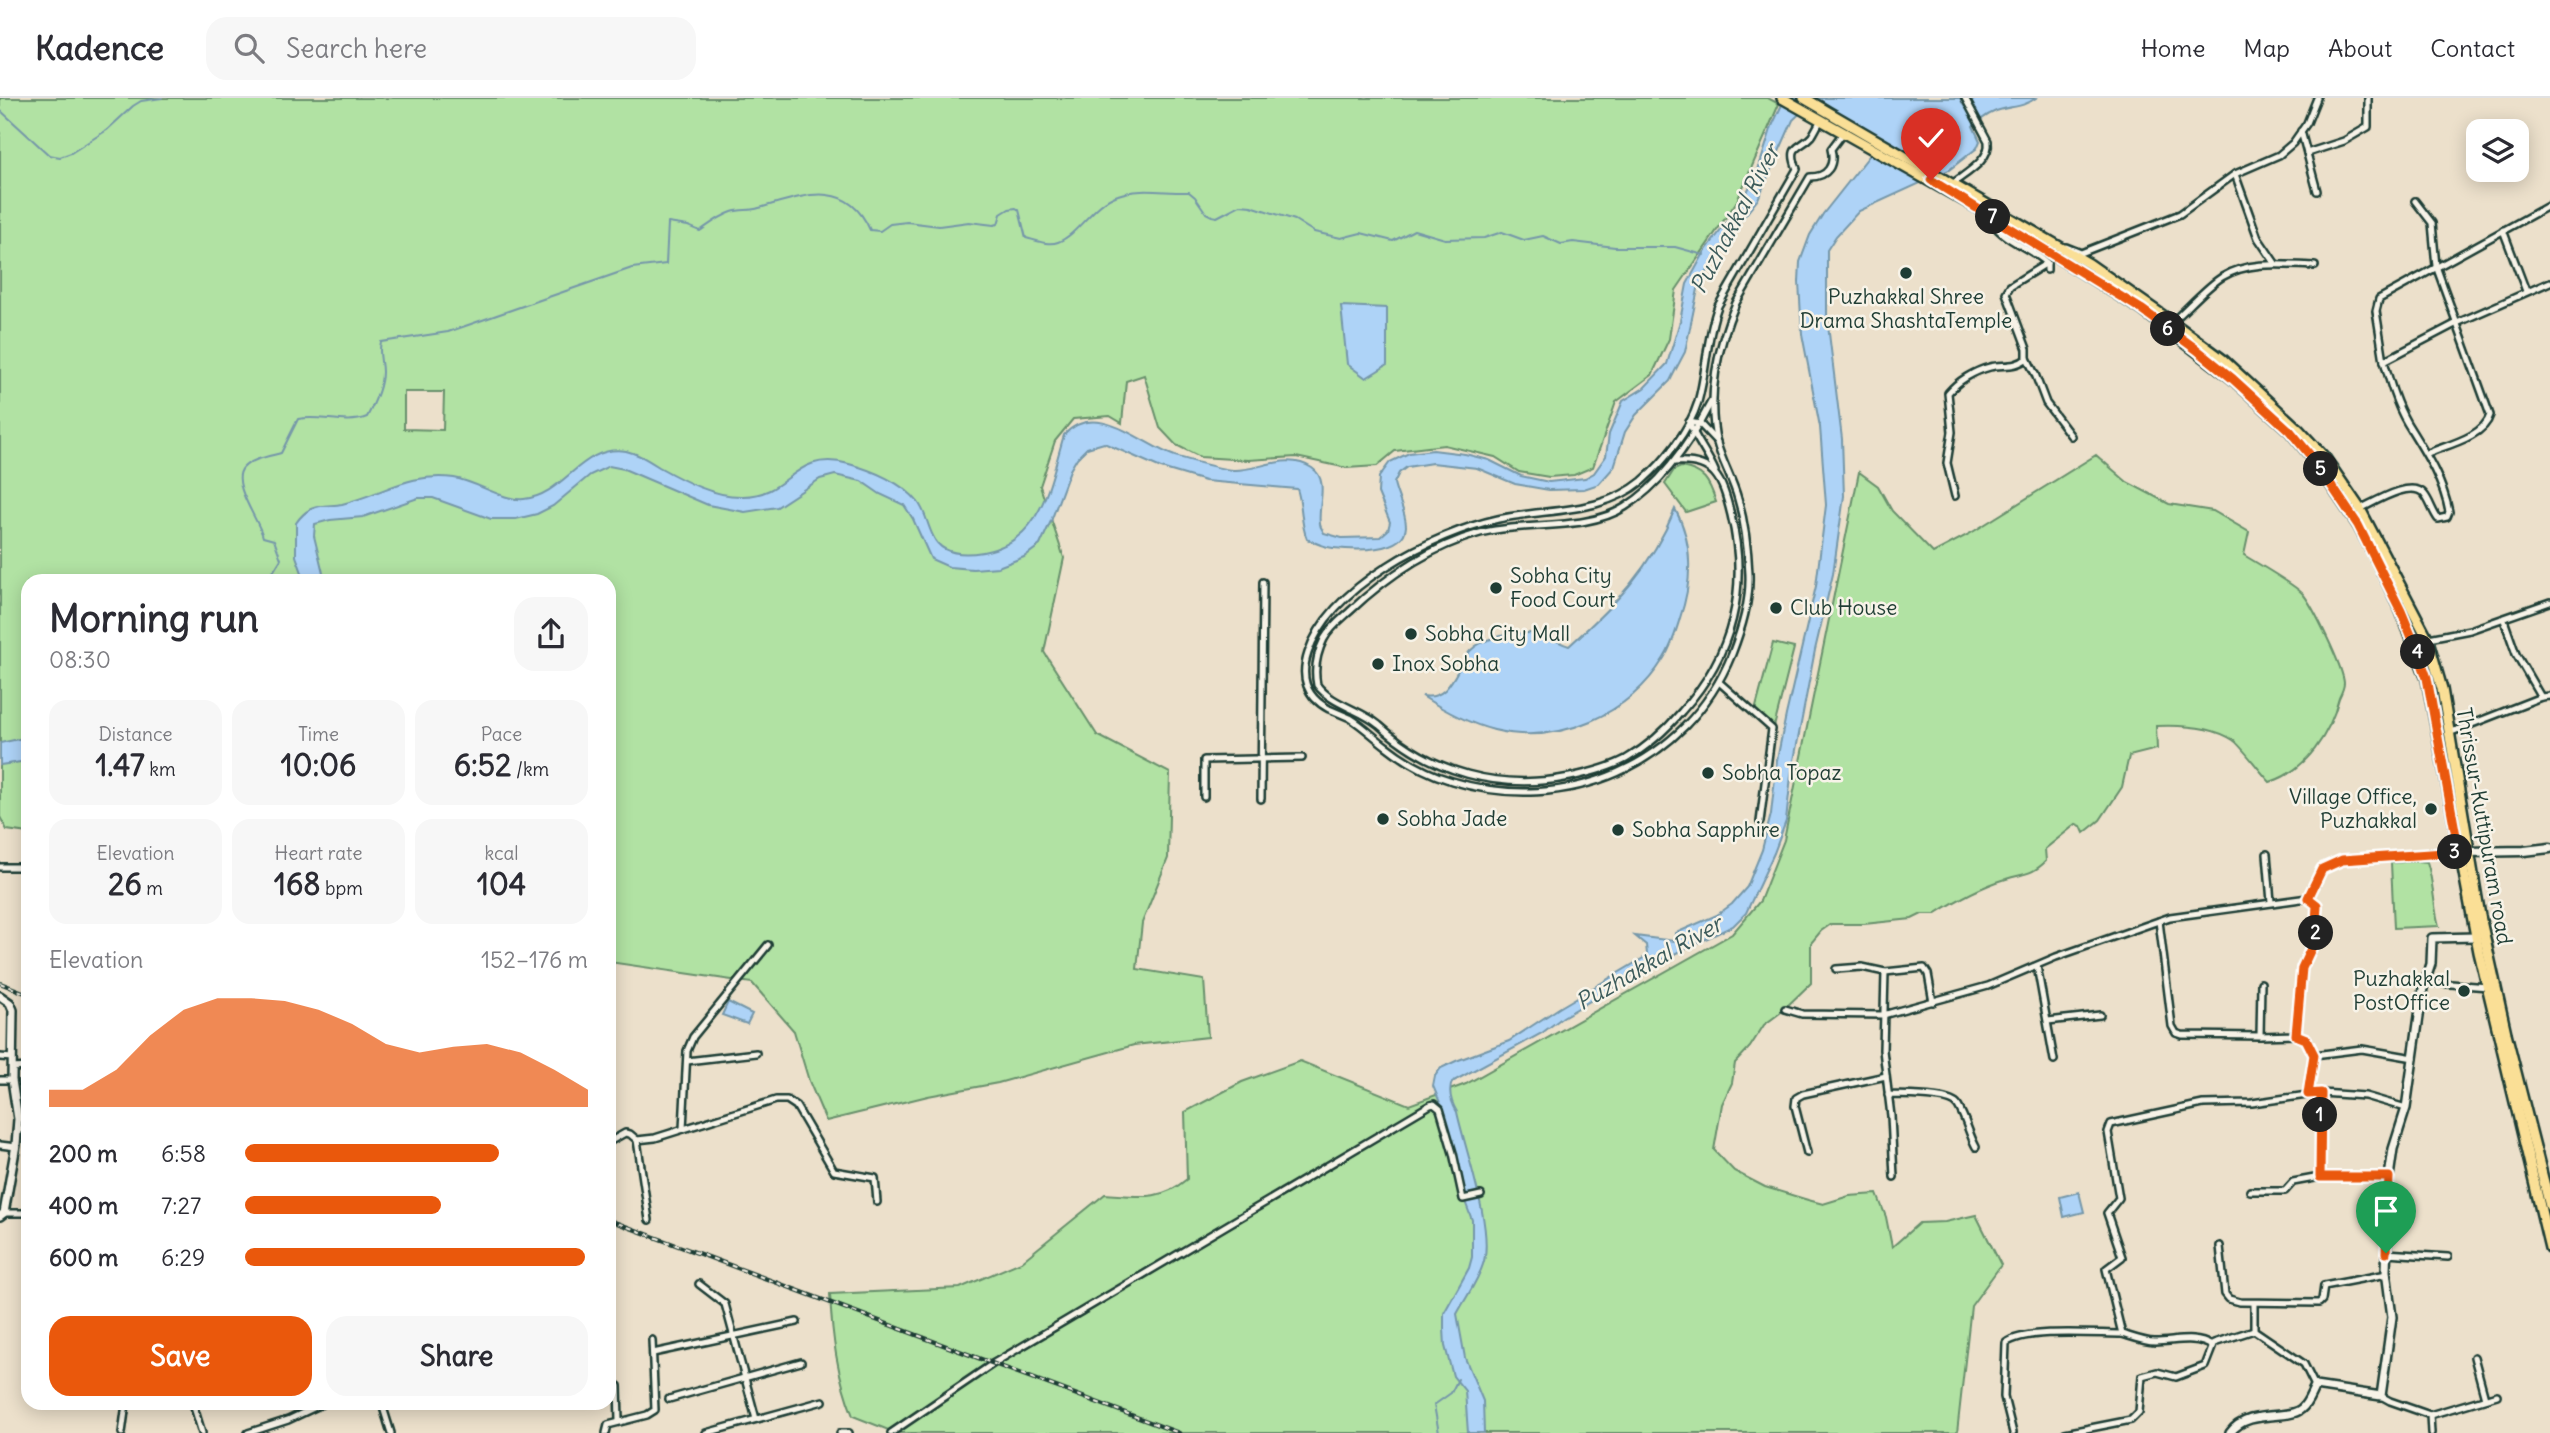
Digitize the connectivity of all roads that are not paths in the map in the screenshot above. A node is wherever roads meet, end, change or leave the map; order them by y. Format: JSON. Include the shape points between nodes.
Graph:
{"nodes":[{"id":1,"x":1783,"y":98,"type":"edge"},
{"id":2,"x":1804,"y":98,"type":"edge"},
{"id":3,"x":1965,"y":98,"type":"edge"},
{"id":4,"x":2317,"y":98,"type":"edge"},
{"id":5,"x":2368,"y":98,"type":"edge"},
{"id":6,"x":1817,"y":117,"type":"junction"},
{"id":7,"x":2301,"y":131,"type":"junction"},
{"id":8,"x":1843,"y":132,"type":"junction"},
{"id":9,"x":2307,"y":153,"type":"junction"},
{"id":10,"x":2235,"y":174,"type":"junction"},
{"id":11,"x":1949,"y":186,"type":"junction"},
{"id":12,"x":2317,"y":191,"type":"dead end"},
{"id":13,"x":1982,"y":201,"type":"junction"},
{"id":14,"x":2415,"y":201,"type":"dead end"},
{"id":15,"x":2550,"y":205,"type":"edge"},
{"id":16,"x":1988,"y":214,"type":"junction"},
{"id":17,"x":2503,"y":230,"type":"junction"},
{"id":18,"x":2275,"y":263,"type":"junction"},
{"id":19,"x":2315,"y":266,"type":"dead end"},
{"id":20,"x":2436,"y":266,"type":"junction"},
{"id":21,"x":2550,"y":282,"type":"edge"},
{"id":22,"x":2526,"y":291,"type":"junction"},
{"id":23,"x":2172,"y":321,"type":"junction"},
{"id":24,"x":2457,"y":323,"type":"junction"},
{"id":25,"x":2027,"y":358,"type":"junction"},
{"id":26,"x":2384,"y":361,"type":"junction"},
{"id":27,"x":1712,"y":401,"type":"junction"},
{"id":28,"x":1689,"y":422,"type":"junction"},
{"id":29,"x":1700,"y":424,"type":"junction"},
{"id":30,"x":1693,"y":433,"type":"junction"},
{"id":31,"x":2071,"y":436,"type":"dead end"},
{"id":32,"x":1717,"y":442,"type":"junction"},
{"id":33,"x":2428,"y":453,"type":"junction"},
{"id":34,"x":1674,"y":462,"type":"junction"},
{"id":35,"x":1716,"y":472,"type":"junction"},
{"id":36,"x":1955,"y":496,"type":"dead end"},
{"id":37,"x":2360,"y":509,"type":"junction"},
{"id":38,"x":1501,"y":518,"type":"junction"},
{"id":39,"x":1503,"y":529,"type":"junction"},
{"id":40,"x":1263,"y":582,"type":"dead end"},
{"id":41,"x":1348,"y":597,"type":"junction"},
{"id":42,"x":2550,"y":602,"type":"edge"},
{"id":43,"x":1357,"y":604,"type":"junction"},
{"id":44,"x":2504,"y":620,"type":"junction"},
{"id":45,"x":2427,"y":637,"type":"junction"},
{"id":46,"x":2413,"y":641,"type":"junction"},
{"id":47,"x":1305,"y":665,"type":"junction"},
{"id":48,"x":1316,"y":667,"type":"junction"},
{"id":49,"x":1719,"y":682,"type":"junction"},
{"id":50,"x":2550,"y":696,"type":"edge"},
{"id":51,"x":2541,"y":697,"type":"junction"},
{"id":52,"x":1369,"y":716,"type":"junction"},
{"id":53,"x":1362,"y":727,"type":"junction"},
{"id":54,"x":2449,"y":733,"type":"junction"},
{"id":55,"x":1262,"y":758,"type":"junction"},
{"id":56,"x":1302,"y":758,"type":"dead end"},
{"id":57,"x":1204,"y":797,"type":"dead end"},
{"id":58,"x":1261,"y":799,"type":"dead end"},
{"id":59,"x":1760,"y":822,"type":"dead end"},
{"id":60,"x":2550,"y":848,"type":"edge"},
{"id":61,"x":2464,"y":852,"type":"junction"},
{"id":62,"x":2267,"y":854,"type":"dead end"},
{"id":63,"x":0,"y":867,"type":"edge"},
{"id":64,"x":21,"y":867,"type":"edge"},
{"id":65,"x":2308,"y":898,"type":"junction"},
{"id":66,"x":2271,"y":902,"type":"junction"},
{"id":67,"x":2158,"y":921,"type":"junction"},
{"id":68,"x":2476,"y":937,"type":"junction"},
{"id":69,"x":768,"y":945,"type":"dead end"},
{"id":70,"x":2037,"y":966,"type":"junction"},
{"id":71,"x":1836,"y":969,"type":"dead end"},
{"id":72,"x":1885,"y":972,"type":"junction"},
{"id":73,"x":2426,"y":982,"type":"junction"},
{"id":74,"x":2261,"y":983,"type":"dead end"},
{"id":75,"x":2488,"y":986,"type":"junction"},
{"id":76,"x":0,"y":996,"type":"edge"},
{"id":77,"x":1933,"y":1002,"type":"junction"},
{"id":78,"x":1785,"y":1009,"type":"dead end"},
{"id":79,"x":1883,"y":1015,"type":"junction"},
{"id":80,"x":2100,"y":1015,"type":"dead end"},
{"id":81,"x":2048,"y":1021,"type":"junction"},
{"id":82,"x":2296,"y":1035,"type":"junction"},
{"id":83,"x":2260,"y":1036,"type":"junction"},
{"id":84,"x":756,"y":1054,"type":"dead end"},
{"id":85,"x":2314,"y":1055,"type":"junction"},
{"id":86,"x":0,"y":1058,"type":"edge"},
{"id":87,"x":12,"y":1058,"type":"junction"},
{"id":88,"x":2414,"y":1058,"type":"junction"},
{"id":89,"x":2054,"y":1059,"type":"dead end"},
{"id":90,"x":687,"y":1061,"type":"junction"},
{"id":91,"x":21,"y":1067,"type":"edge"},
{"id":92,"x":12,"y":1068,"type":"junction"},
{"id":93,"x":1886,"y":1076,"type":"junction"},
{"id":94,"x":0,"y":1080,"type":"edge"},
{"id":95,"x":12,"y":1080,"type":"junction"},
{"id":96,"x":2321,"y":1093,"type":"junction"},
{"id":97,"x":2308,"y":1094,"type":"junction"},
{"id":98,"x":1888,"y":1095,"type":"junction"},
{"id":99,"x":2406,"y":1108,"type":"junction"},
{"id":100,"x":682,"y":1129,"type":"junction"},
{"id":101,"x":17,"y":1130,"type":"junction"},
{"id":102,"x":21,"y":1130,"type":"edge"},
{"id":103,"x":616,"y":1138,"type":"edge"},
{"id":104,"x":637,"y":1140,"type":"junction"},
{"id":105,"x":0,"y":1144,"type":"edge"},
{"id":106,"x":16,"y":1147,"type":"junction"},
{"id":107,"x":1976,"y":1147,"type":"dead end"},
{"id":108,"x":1807,"y":1153,"type":"dead end"},
{"id":109,"x":1894,"y":1177,"type":"dead end"},
{"id":110,"x":2320,"y":1177,"type":"junction"},
{"id":111,"x":2389,"y":1177,"type":"junction"},
{"id":112,"x":2250,"y":1191,"type":"dead end"},
{"id":113,"x":1479,"y":1195,"type":"dead end"},
{"id":114,"x":877,"y":1202,"type":"dead end"},
{"id":115,"x":2550,"y":1206,"type":"edge"},
{"id":116,"x":21,"y":1214,"type":"edge"},
{"id":117,"x":2,"y":1215,"type":"edge"},
{"id":118,"x":649,"y":1220,"type":"dead end"},
{"id":119,"x":2220,"y":1246,"type":"dead end"},
{"id":120,"x":2550,"y":1248,"type":"edge"},
{"id":121,"x":2386,"y":1253,"type":"junction"},
{"id":122,"x":2448,"y":1257,"type":"dead end"},
{"id":123,"x":2387,"y":1274,"type":"junction"},
{"id":124,"x":699,"y":1284,"type":"dead end"},
{"id":125,"x":2255,"y":1303,"type":"junction"},
{"id":126,"x":797,"y":1322,"type":"dead end"},
{"id":127,"x":2254,"y":1330,"type":"junction"},
{"id":128,"x":2122,"y":1334,"type":"junction"},
{"id":129,"x":734,"y":1337,"type":"junction"},
{"id":130,"x":652,"y":1339,"type":"dead end"},
{"id":131,"x":2212,"y":1346,"type":"junction"},
{"id":132,"x":653,"y":1353,"type":"junction"},
{"id":133,"x":2473,"y":1357,"type":"dead end"},
{"id":134,"x":801,"y":1362,"type":"dead end"},
{"id":135,"x":745,"y":1378,"type":"junction"},
{"id":136,"x":618,"y":1386,"type":"dead end"},
{"id":137,"x":2315,"y":1386,"type":"junction"},
{"id":138,"x":2497,"y":1395,"type":"dead end"},
{"id":139,"x":2381,"y":1396,"type":"junction"},
{"id":140,"x":2485,"y":1398,"type":"junction"},
{"id":141,"x":669,"y":1399,"type":"dead end"},
{"id":142,"x":823,"y":1401,"type":"dead end"},
{"id":143,"x":125,"y":1410,"type":"edge"},
{"id":144,"x":194,"y":1410,"type":"edge"},
{"id":145,"x":310,"y":1410,"type":"edge"},
{"id":146,"x":384,"y":1410,"type":"edge"},
{"id":147,"x":2430,"y":1415,"type":"junction"},
{"id":148,"x":756,"y":1419,"type":"junction"},
{"id":149,"x":620,"y":1422,"type":"junction"},
{"id":150,"x":265,"y":1430,"type":"edge"},
{"id":151,"x":122,"y":1433,"type":"edge"},
{"id":152,"x":202,"y":1433,"type":"edge"},
{"id":153,"x":248,"y":1433,"type":"edge"},
{"id":154,"x":391,"y":1433,"type":"edge"},
{"id":155,"x":606,"y":1433,"type":"edge"},
{"id":156,"x":706,"y":1433,"type":"edge"},
{"id":157,"x":840,"y":1433,"type":"edge"},
{"id":158,"x":849,"y":1433,"type":"edge"},
{"id":159,"x":891,"y":1433,"type":"edge"},
{"id":160,"x":2013,"y":1433,"type":"edge"},
{"id":161,"x":2066,"y":1433,"type":"edge"},
{"id":162,"x":2230,"y":1433,"type":"edge"},
{"id":163,"x":2431,"y":1433,"type":"edge"}],
"edges":[{"from":1,"to":6,"type":"main road"},
{"from":2,"to":11,"type":"main road"},
{"from":3,"to":11,"type":"street","via":[[1989,149]]},
{"from":4,"to":7,"type":"street"},
{"from":5,"to":9,"type":"street","via":[[2368,127]]},
{"from":6,"to":8,"type":"main road"},
{"from":6,"to":28,"type":"street","via":[[1810,138],[1795,150],[1797,169],[1718,306]]},
{"from":7,"to":9,"type":"street"},
{"from":7,"to":10,"type":"street","via":[[2279,155]]},
{"from":8,"to":11,"type":"main road"},
{"from":8,"to":27,"type":"street","via":[[1831,149],[1830,168],[1824,175],[1810,177],[1736,303],[1727,324]]},
{"from":9,"to":12,"type":"street"},
{"from":10,"to":13,"type":"street","via":[[2180,214],[2081,253]]},
{"from":10,"to":18,"type":"street","via":[[2258,238]]},
{"from":11,"to":13,"type":"main road","name":"Thrissur-Kuttipuram road"},
{"from":11,"to":16,"type":"main road"},
{"from":13,"to":23,"type":"main road","name":"Thrissur-Kuttipuram road"},
{"from":14,"to":20,"type":"street","via":[[2432,223]]},
{"from":15,"to":17,"type":"street"},
{"from":16,"to":25,"type":"street","via":[[1998,231],[2038,253],[2047,266],[2010,286],[2006,293]]},
{"from":16,"to":46,"type":"main road","via":[[2141,309],[2233,379],[2290,431],[2358,525]]},
{"from":17,"to":20,"type":"street"},
{"from":17,"to":22,"type":"street"},
{"from":18,"to":19,"type":"street"},
{"from":18,"to":23,"type":"street","via":[[2221,277]]},
{"from":20,"to":24,"type":"street"},
{"from":20,"to":26,"type":"street","via":[[2376,304]]},
{"from":21,"to":22,"type":"street"},
{"from":22,"to":24,"type":"street"},
{"from":23,"to":37,"type":"main road","name":"Thrissur-Kuttipuram road","via":[[2222,359],[2299,430]]},
{"from":24,"to":26,"type":"street"},
{"from":24,"to":33,"type":"street","via":[[2490,415],[2481,431]]},
{"from":25,"to":31,"type":"street","via":[[2046,404]]},
{"from":25,"to":36,"type":"street","via":[[1972,374],[1948,393],[1952,432],[1947,463]]},
{"from":26,"to":33,"type":"street","via":[[2403,415]]},
{"from":27,"to":29,"type":"street"},
{"from":27,"to":32,"type":"street"},
{"from":28,"to":29,"type":"street"},
{"from":28,"to":30,"type":"street"},
{"from":28,"to":38,"type":"street","via":[[1654,469],[1619,495],[1573,510]]},
{"from":29,"to":30,"type":"street"},
{"from":29,"to":32,"type":"street"},
{"from":30,"to":34,"type":"street"},
{"from":30,"to":35,"type":"street"},
{"from":32,"to":49,"type":"street","via":[[1738,499],[1749,577],[1741,632]]},
{"from":33,"to":37,"type":"street","via":[[2448,505],[2447,517],[2438,519],[2416,488],[2398,491]]},
{"from":34,"to":35,"type":"street","via":[[1703,464]]},
{"from":34,"to":39,"type":"street","via":[[1642,495],[1608,515]]},
{"from":35,"to":52,"type":"street","via":[[1736,538],[1735,611],[1725,644],[1699,693],[1653,741],[1625,760],[1591,772],[1506,782],[1443,767],[1398,742]]},
{"from":37,"to":45,"type":"main road","name":"Thrissur-Kuttipuram road"},
{"from":38,"to":39,"type":"street"},
{"from":38,"to":41,"type":"street","via":[[1430,541]]},
{"from":39,"to":43,"type":"street","via":[[1426,554]]},
{"from":40,"to":55,"type":"street"},
{"from":41,"to":43,"type":"street"},
{"from":41,"to":47,"type":"street","via":[[1314,636]]},
{"from":42,"to":44,"type":"street"},
{"from":43,"to":48,"type":"street","via":[[1325,637]]},
{"from":44,"to":45,"type":"street"},
{"from":44,"to":51,"type":"street","via":[[2516,654]]},
{"from":45,"to":46,"type":"street"},
{"from":45,"to":54,"type":"main road","name":"Thrissur-Kuttipuram road"},
{"from":46,"to":61,"type":"main road","via":[[2427,678]]},
{"from":47,"to":48,"type":"street"},
{"from":47,"to":53,"type":"street","via":[[1305,680],[1314,699]]},
{"from":48,"to":52,"type":"street","via":[[1322,692]]},
{"from":49,"to":53,"type":"street","via":[[1695,716],[1646,759],[1593,783],[1542,791],[1492,789],[1452,781],[1404,758]]},
{"from":49,"to":59,"type":"street","via":[[1772,729]]},
{"from":50,"to":51,"type":"street"},
{"from":51,"to":54,"type":"street"},
{"from":52,"to":53,"type":"street"},
{"from":54,"to":61,"type":"main road","name":"Thrissur-Kuttipuram road"},
{"from":55,"to":56,"type":"street"},
{"from":55,"to":57,"type":"street","via":[[1204,760]]},
{"from":55,"to":58,"type":"street"},
{"from":60,"to":61,"type":"main road"},
{"from":61,"to":65,"type":"street","via":[[2342,860],[2322,869]]},
{"from":61,"to":68,"type":"main road"},
{"from":61,"to":115,"type":"main road","name":"Thrissur-Kuttipuram road"},
{"from":62,"to":66,"type":"street"},
{"from":63,"to":64,"type":"street"},
{"from":65,"to":66,"type":"street"},
{"from":65,"to":82,"type":"street","via":[[2317,905],[2315,940],[2302,968]]},
{"from":66,"to":67,"type":"street"},
{"from":67,"to":70,"type":"street"},
{"from":67,"to":83,"type":"street","via":[[2175,1031],[2182,1035]]},
{"from":68,"to":73,"type":"street","via":[[2432,938]]},
{"from":68,"to":75,"type":"main road"},
{"from":69,"to":90,"type":"street","via":[[693,1037]]},
{"from":70,"to":77,"type":"street"},
{"from":70,"to":81,"type":"street"},
{"from":71,"to":72,"type":"street","via":[[1862,967]]},
{"from":72,"to":77,"type":"street","via":[[1924,968]]},
{"from":72,"to":79,"type":"street"},
{"from":73,"to":75,"type":"street"},
{"from":73,"to":88,"type":"street"},
{"from":74,"to":83,"type":"street"},
{"from":75,"to":120,"type":"main road"},
{"from":76,"to":87,"type":"street","via":[[13,1010]]},
{"from":77,"to":79,"type":"street"},
{"from":78,"to":79,"type":"street","via":[[1801,1014]]},
{"from":79,"to":93,"type":"street"},
{"from":80,"to":81,"type":"street"},
{"from":81,"to":89,"type":"street"},
{"from":82,"to":83,"type":"street"},
{"from":82,"to":85,"type":"street","via":[[2306,1039]]},
{"from":84,"to":90,"type":"street"},
{"from":85,"to":88,"type":"street","via":[[2362,1049]]},
{"from":85,"to":97,"type":"street"},
{"from":86,"to":87,"type":"street"},
{"from":87,"to":92,"type":"street"},
{"from":88,"to":99,"type":"street"},
{"from":90,"to":100,"type":"street"},
{"from":91,"to":92,"type":"street"},
{"from":92,"to":95,"type":"street"},
{"from":93,"to":98,"type":"street"},
{"from":93,"to":108,"type":"street","via":[[1796,1098]]},
{"from":94,"to":95,"type":"street"},
{"from":95,"to":101,"type":"street"},
{"from":96,"to":97,"type":"street"},
{"from":96,"to":99,"type":"street","via":[[2365,1096]]},
{"from":96,"to":110,"type":"street"},
{"from":97,"to":128,"type":"street","via":[[2285,1100],[2203,1104],[2111,1124],[2108,1132],[2119,1198],[2107,1213],[2122,1257],[2106,1269]]},
{"from":98,"to":107,"type":"street","via":[[1954,1101]]},
{"from":98,"to":109,"type":"street"},
{"from":99,"to":111,"type":"street"},
{"from":100,"to":104,"type":"street"},
{"from":100,"to":114,"type":"street","via":[[787,1100],[796,1106],[834,1171],[875,1178]]},
{"from":101,"to":102,"type":"street"},
{"from":101,"to":106,"type":"street"},
{"from":103,"to":104,"type":"street","via":[[625,1133]]},
{"from":104,"to":118,"type":"street"},
{"from":105,"to":106,"type":"street"},
{"from":106,"to":117,"type":"street"},
{"from":110,"to":111,"type":"street"},
{"from":110,"to":112,"type":"street","via":[[2293,1182],[2285,1191]]},
{"from":111,"to":121,"type":"street"},
{"from":113,"to":159,"type":"street","via":[[1463,1199],[1440,1109],[1430,1105],[994,1363]]},
{"from":116,"to":117,"type":"street"},
{"from":119,"to":125,"type":"street","via":[[2225,1294],[2235,1301]]},
{"from":121,"to":122,"type":"street"},
{"from":121,"to":123,"type":"street"},
{"from":123,"to":125,"type":"street","via":[[2324,1286],[2320,1303]]},
{"from":123,"to":139,"type":"street","via":[[2392,1317]]},
{"from":124,"to":129,"type":"street","via":[[725,1304]]},
{"from":125,"to":127,"type":"street"},
{"from":126,"to":129,"type":"street"},
{"from":127,"to":131,"type":"street"},
{"from":127,"to":137,"type":"street","via":[[2306,1365]]},
{"from":128,"to":131,"type":"street","via":[[2154,1342],[2200,1340]]},
{"from":128,"to":160,"type":"street","via":[[2056,1333],[2017,1337],[2006,1343],[2004,1397]]},
{"from":129,"to":132,"type":"street"},
{"from":129,"to":135,"type":"street"},
{"from":130,"to":132,"type":"street"},
{"from":131,"to":161,"type":"street","via":[[2205,1366],[2176,1377],[2157,1372],[2142,1376],[2139,1412],[2131,1420]]},
{"from":132,"to":149,"type":"street","via":[[655,1410]]},
{"from":133,"to":140,"type":"street"},
{"from":134,"to":135,"type":"street"},
{"from":135,"to":141,"type":"street"},
{"from":135,"to":148,"type":"street"},
{"from":136,"to":149,"type":"street"},
{"from":137,"to":139,"type":"street"},
{"from":137,"to":162,"type":"street","via":[[2297,1412],[2266,1415],[2239,1424]]},
{"from":138,"to":140,"type":"street"},
{"from":139,"to":147,"type":"street"},
{"from":140,"to":147,"type":"street"},
{"from":142,"to":148,"type":"street"},
{"from":143,"to":151,"type":"street"},
{"from":144,"to":152,"type":"street"},
{"from":145,"to":150,"type":"street"},
{"from":146,"to":154,"type":"street"},
{"from":147,"to":163,"type":"street"},
{"from":148,"to":156,"type":"street"},
{"from":149,"to":155,"type":"street","via":[[608,1424]]},
{"from":150,"to":153,"type":"street"},
{"from":157,"to":158,"type":"street"}]}
